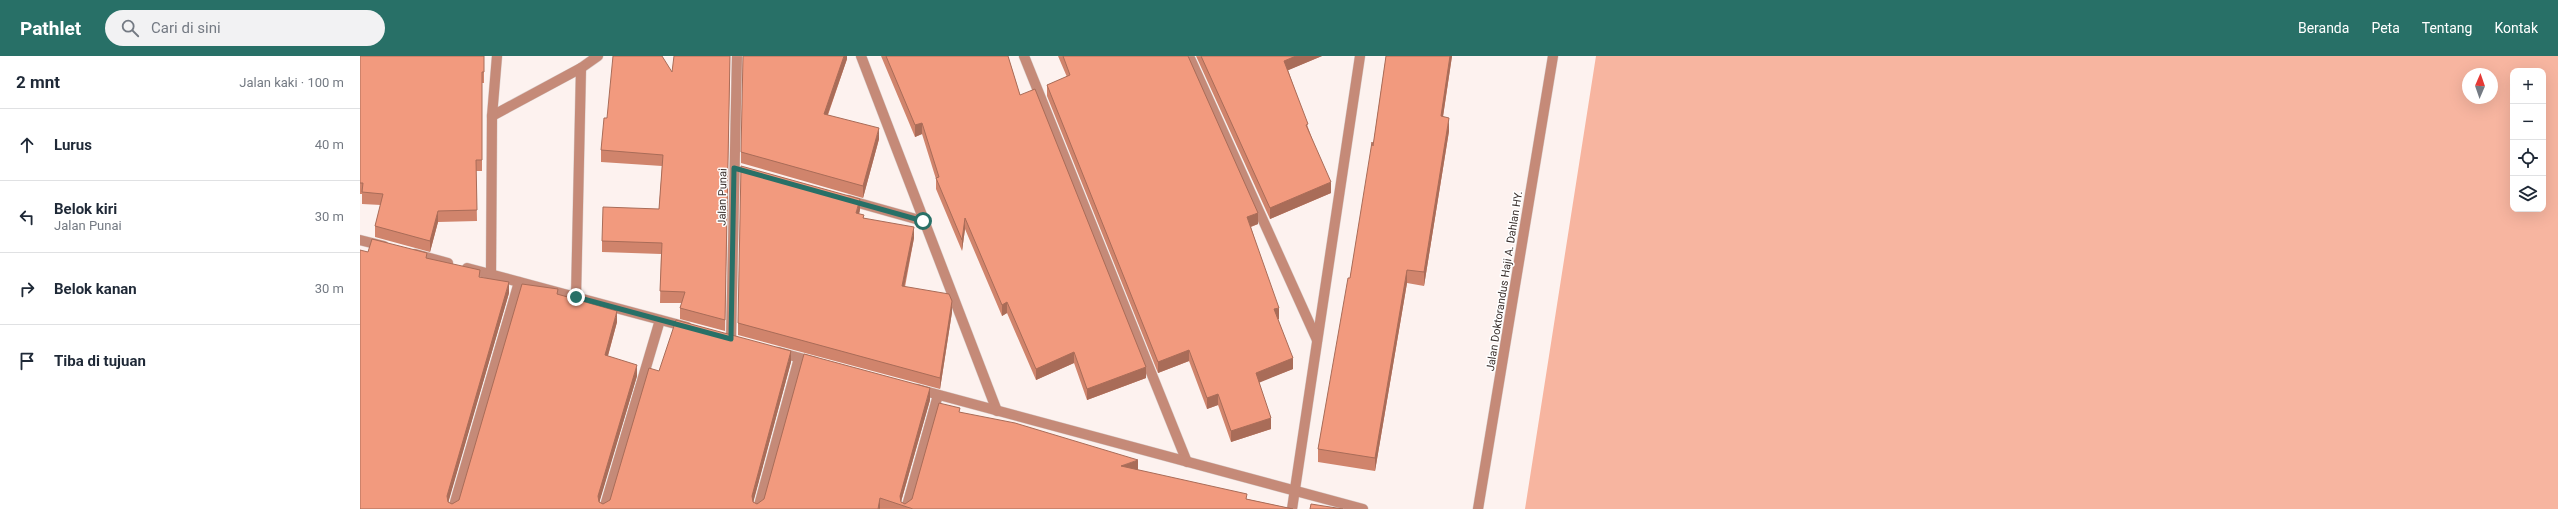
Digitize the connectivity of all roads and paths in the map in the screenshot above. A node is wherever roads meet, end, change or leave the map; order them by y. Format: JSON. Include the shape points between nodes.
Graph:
{"nodes":[{"id":1,"x":496,"y":56,"type":"edge"},
{"id":2,"x":598,"y":56,"type":"edge"},
{"id":3,"x":737,"y":56,"type":"edge"},
{"id":4,"x":861,"y":56,"type":"edge"},
{"id":5,"x":1024,"y":56,"type":"edge"},
{"id":6,"x":1189,"y":56,"type":"edge"},
{"id":7,"x":1553,"y":56,"type":"edge"},
{"id":8,"x":1359,"y":57,"type":"edge"},
{"id":9,"x":581,"y":68,"type":"junction"},
{"id":10,"x":492,"y":116,"type":"junction"},
{"id":11,"x":840,"y":198,"type":"edge"},
{"id":12,"x":923,"y":221,"type":"junction"},
{"id":13,"x":360,"y":240,"type":"edge"},
{"id":14,"x":391,"y":248,"type":"edge"},
{"id":15,"x":406,"y":252,"type":"edge"},
{"id":16,"x":490,"y":274,"type":"junction"},
{"id":17,"x":519,"y":282,"type":"junction"},
{"id":18,"x":576,"y":297,"type":"junction"},
{"id":19,"x":660,"y":320,"type":"junction"},
{"id":20,"x":695,"y":330,"type":"edge"},
{"id":21,"x":717,"y":335,"type":"edge"},
{"id":22,"x":1317,"y":341,"type":"junction"},
{"id":23,"x":769,"y":350,"type":"edge"},
{"id":24,"x":799,"y":358,"type":"junction"},
{"id":25,"x":822,"y":364,"type":"edge"},
{"id":26,"x":908,"y":387,"type":"edge"},
{"id":27,"x":938,"y":395,"type":"junction"},
{"id":28,"x":997,"y":411,"type":"junction"},
{"id":29,"x":1187,"y":462,"type":"junction"},
{"id":30,"x":1296,"y":491,"type":"junction"},
{"id":31,"x":453,"y":509,"type":"edge"},
{"id":32,"x":604,"y":509,"type":"edge"},
{"id":33,"x":758,"y":509,"type":"edge"},
{"id":34,"x":906,"y":509,"type":"edge"},
{"id":35,"x":1292,"y":509,"type":"edge"},
{"id":36,"x":1363,"y":509,"type":"edge"},
{"id":37,"x":1478,"y":509,"type":"edge"}],
"edges":[{"from":1,"to":10,"type":"street"},
{"from":2,"to":9,"type":"street"},
{"from":3,"to":21,"type":"street","name":"Jalan Punai","via":[[735,340]]},
{"from":4,"to":12,"type":"street"},
{"from":5,"to":29,"type":"street"},
{"from":6,"to":22,"type":"street"},
{"from":7,"to":37,"type":"street","name":"Jalan Doktorandus Haji A. Dahlan HY."},
{"from":8,"to":22,"type":"street"},
{"from":9,"to":10,"type":"street"},
{"from":9,"to":18,"type":"street"},
{"from":10,"to":16,"type":"street"},
{"from":11,"to":12,"type":"street"},
{"from":12,"to":28,"type":"street"},
{"from":13,"to":14,"type":"street"},
{"from":15,"to":16,"type":"street"},
{"from":16,"to":17,"type":"street"},
{"from":17,"to":18,"type":"street"},
{"from":17,"to":31,"type":"street"},
{"from":18,"to":19,"type":"street"},
{"from":19,"to":20,"type":"street"},
{"from":19,"to":32,"type":"street"},
{"from":22,"to":30,"type":"street"},
{"from":23,"to":24,"type":"street"},
{"from":24,"to":25,"type":"street"},
{"from":24,"to":33,"type":"street"},
{"from":26,"to":27,"type":"street"},
{"from":27,"to":28,"type":"street"},
{"from":27,"to":34,"type":"street"},
{"from":28,"to":29,"type":"street"},
{"from":29,"to":30,"type":"street"},
{"from":30,"to":35,"type":"street"},
{"from":30,"to":36,"type":"street"}]}
